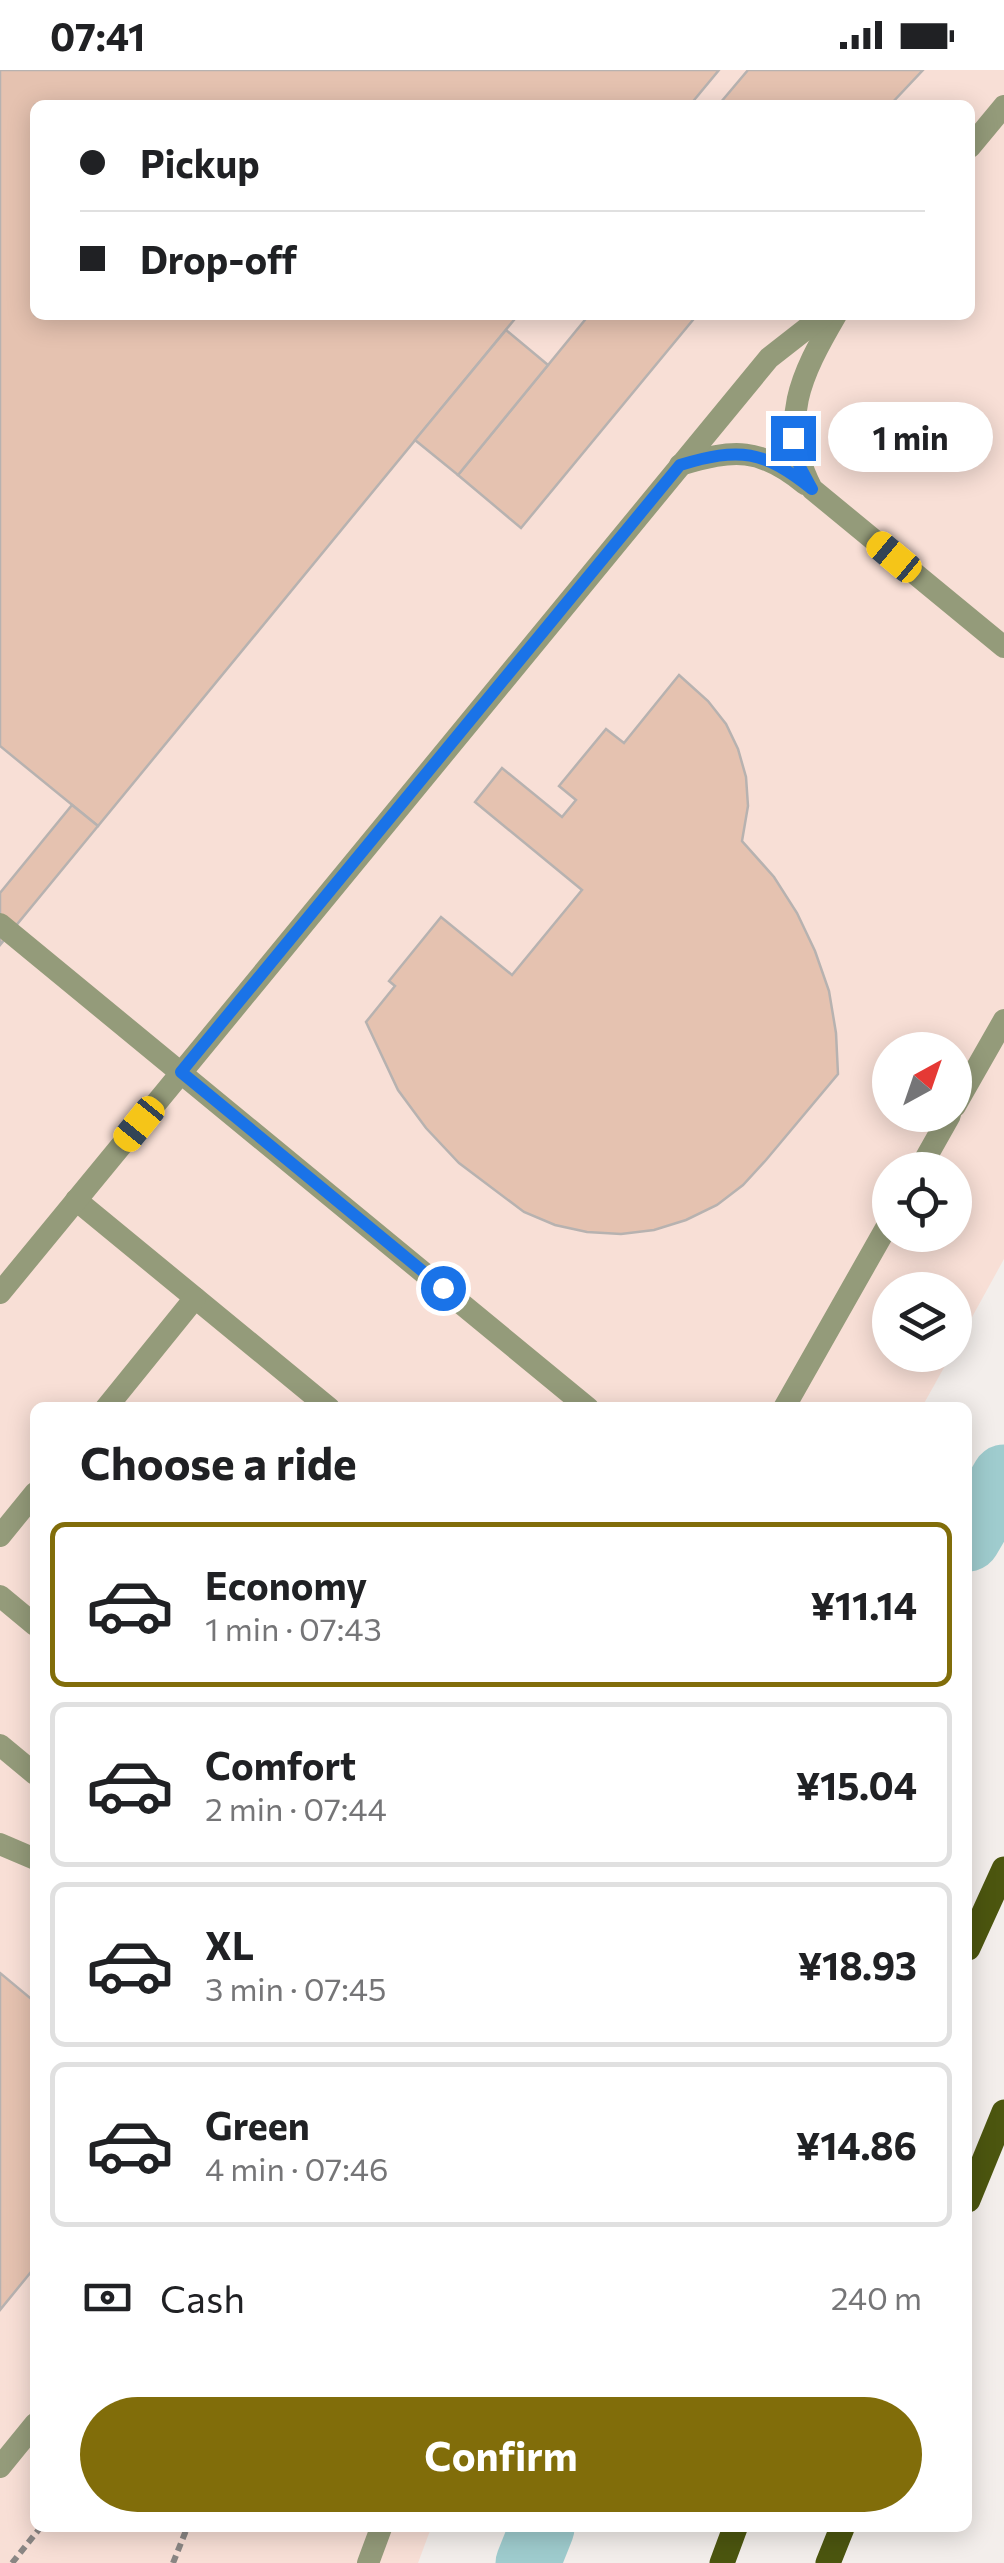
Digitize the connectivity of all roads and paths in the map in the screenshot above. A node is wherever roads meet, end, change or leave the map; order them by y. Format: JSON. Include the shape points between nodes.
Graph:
{"nodes":[{"id":1,"x":1004,"y":106,"type":"edge"},
{"id":2,"x":975,"y":142,"type":"edge"},
{"id":3,"x":817,"y":320,"type":"edge"},
{"id":4,"x":833,"y":320,"type":"edge"},
{"id":5,"x":680,"y":465,"type":"junction"},
{"id":6,"x":812,"y":489,"type":"junction"},
{"id":7,"x":1004,"y":647,"type":"edge"},
{"id":8,"x":0,"y":924,"type":"edge"},
{"id":9,"x":1004,"y":1020,"type":"edge"},
{"id":10,"x":181,"y":1072,"type":"junction"},
{"id":11,"x":972,"y":1076,"type":"edge"},
{"id":12,"x":76,"y":1200,"type":"junction"},
{"id":13,"x":872,"y":1252,"type":"edge"},
{"id":14,"x":0,"y":1293,"type":"edge"},
{"id":15,"x":196,"y":1298,"type":"junction"},
{"id":16,"x":120,"y":1402,"type":"edge"},
{"id":17,"x":322,"y":1402,"type":"edge"},
{"id":18,"x":581,"y":1402,"type":"edge"},
{"id":19,"x":787,"y":1402,"type":"edge"},
{"id":20,"x":30,"y":1500,"type":"edge"},
{"id":21,"x":0,"y":1536,"type":"edge"},
{"id":22,"x":0,"y":1596,"type":"edge"},
{"id":23,"x":30,"y":1621,"type":"edge"},
{"id":24,"x":0,"y":1745,"type":"edge"},
{"id":25,"x":30,"y":1770,"type":"edge"},
{"id":26,"x":0,"y":1844,"type":"edge"},
{"id":27,"x":30,"y":1857,"type":"edge"},
{"id":28,"x":1004,"y":1869,"type":"edge"},
{"id":29,"x":972,"y":1939,"type":"edge"},
{"id":30,"x":1004,"y":2112,"type":"edge"},
{"id":31,"x":972,"y":2190,"type":"edge"},
{"id":32,"x":30,"y":2430,"type":"edge"},
{"id":33,"x":0,"y":2467,"type":"edge"},
{"id":34,"x":37,"y":2532,"type":"edge"},
{"id":35,"x":185,"y":2532,"type":"edge"},
{"id":36,"x":380,"y":2532,"type":"edge"},
{"id":37,"x":734,"y":2532,"type":"edge"},
{"id":38,"x":840,"y":2532,"type":"edge"},
{"id":39,"x":12,"y":2563,"type":"edge"},
{"id":40,"x":173,"y":2563,"type":"edge"},
{"id":41,"x":368,"y":2563,"type":"edge"},
{"id":42,"x":722,"y":2563,"type":"edge"},
{"id":43,"x":828,"y":2563,"type":"edge"}],
"edges":[{"from":1,"to":2,"type":"lane"},
{"from":3,"to":5,"type":"lane","via":[[768,358]]},
{"from":4,"to":6,"type":"lane","via":[[795,412],[793,438]]},
{"from":5,"to":6,"type":"lane","via":[[750,453]]},
{"from":5,"to":10,"type":"lane"},
{"from":6,"to":7,"type":"lane"},
{"from":8,"to":10,"type":"lane"},
{"from":9,"to":11,"type":"lane"},
{"from":10,"to":12,"type":"lane"},
{"from":10,"to":18,"type":"lane"},
{"from":12,"to":14,"type":"lane"},
{"from":12,"to":15,"type":"lane"},
{"from":13,"to":19,"type":"lane"},
{"from":15,"to":16,"type":"lane"},
{"from":15,"to":17,"type":"lane"},
{"from":20,"to":21,"type":"lane"},
{"from":22,"to":23,"type":"lane"},
{"from":24,"to":25,"type":"lane"},
{"from":26,"to":27,"type":"lane"},
{"from":28,"to":29,"type":"main road"},
{"from":30,"to":31,"type":"main road"},
{"from":32,"to":33,"type":"lane"},
{"from":34,"to":39,"type":"path"},
{"from":35,"to":40,"type":"path"},
{"from":36,"to":41,"type":"lane"},
{"from":37,"to":42,"type":"main road"},
{"from":38,"to":43,"type":"main road"}]}
